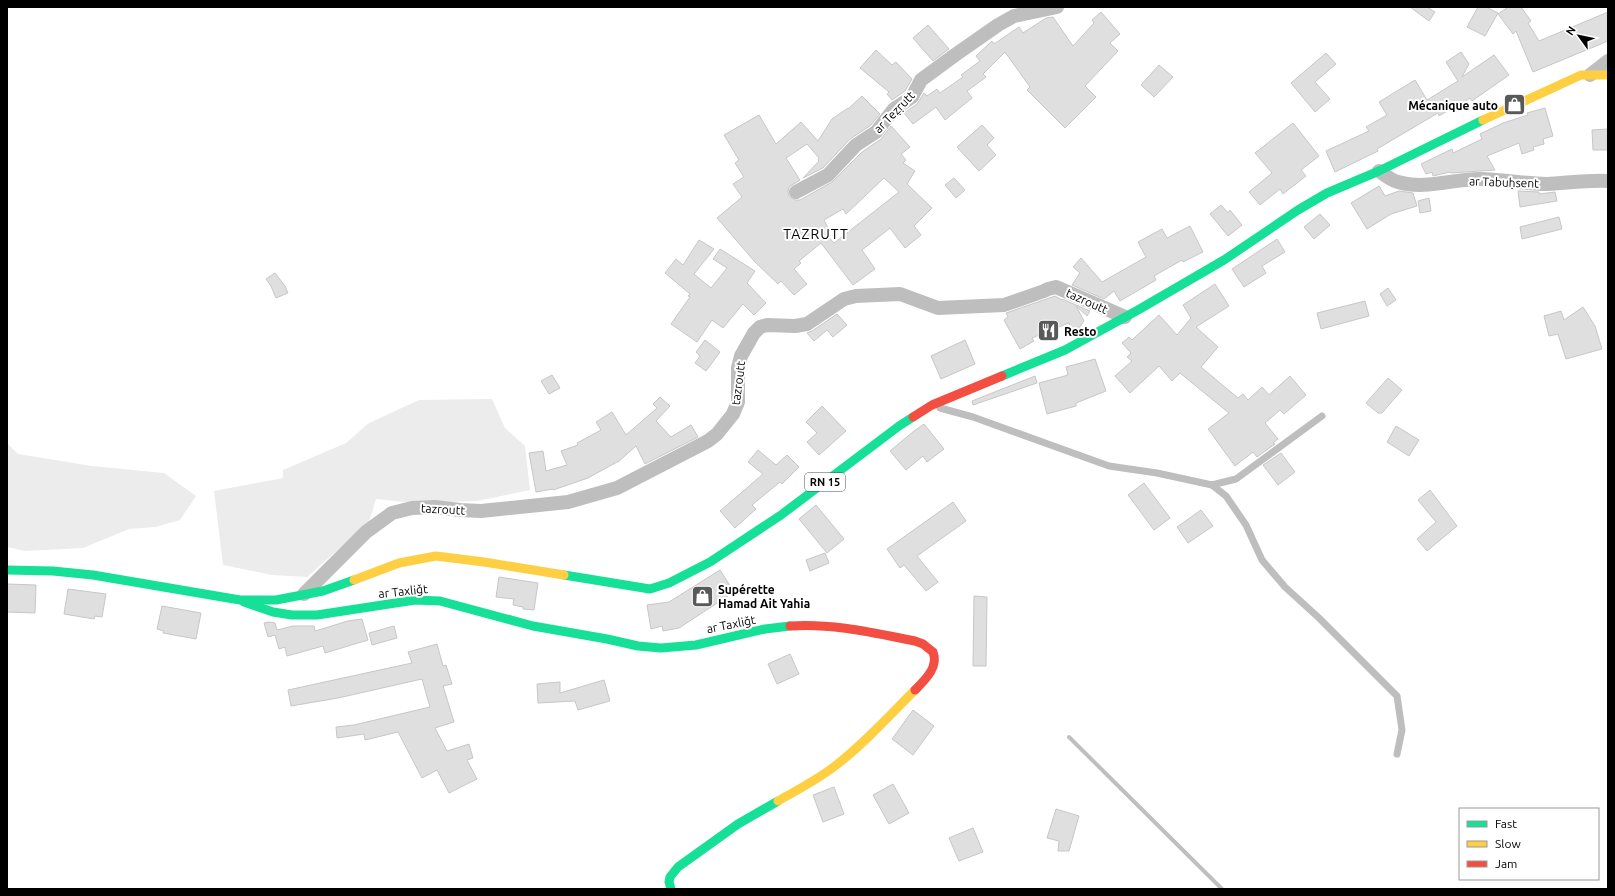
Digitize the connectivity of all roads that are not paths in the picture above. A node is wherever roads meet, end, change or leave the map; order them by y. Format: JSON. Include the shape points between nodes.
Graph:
{"nodes":[{"id":1,"x":1058,"y":7,"type":"edge"},
{"id":2,"x":1608,"y":61,"type":"edge"},
{"id":3,"x":1590,"y":75,"type":"junction"},
{"id":4,"x":1608,"y":75,"type":"edge"},
{"id":5,"x":1379,"y":172,"type":"junction"},
{"id":6,"x":1608,"y":181,"type":"edge"},
{"id":7,"x":796,"y":192,"type":"dead end"},
{"id":8,"x":1125,"y":317,"type":"junction"},
{"id":9,"x":932,"y":405,"type":"junction"},
{"id":10,"x":1322,"y":416,"type":"dead end"},
{"id":11,"x":1212,"y":485,"type":"junction"},
{"id":12,"x":7,"y":570,"type":"edge"},
{"id":13,"x":303,"y":596,"type":"junction"},
{"id":14,"x":240,"y":600,"type":"junction"},
{"id":15,"x":1397,"y":754,"type":"dead end"},
{"id":16,"x":671,"y":889,"type":"edge"}],
"edges":[{"from":1,"to":7,"type":"street","name":"ar Teẓṛutt","via":[[1014,16],[955,55],[921,80],[912,97],[894,110],[876,132],[856,145],[828,174]]},
{"from":2,"to":3,"type":"street"},
{"from":3,"to":4,"type":"main road","number":"RN 15"},
{"from":3,"to":5,"type":"main road","number":"RN 15","via":[[1581,76],[1512,106]]},
{"from":5,"to":6,"type":"street","name":"ar Tabuḥsent","via":[[1397,182],[1426,185],[1466,180],[1547,184]]},
{"from":5,"to":8,"type":"main road","number":"RN 15","via":[[1327,193],[1224,260]]},
{"from":8,"to":9,"type":"main road","number":"RN 15","via":[[1065,350]]},
{"from":8,"to":13,"type":"street","name":"tazroutt","via":[[1056,287],[997,306],[938,308],[900,294],[856,296],[844,299],[807,324],[760,327],[741,356],[738,368],[738,402],[733,414],[708,441],[617,488],[568,502],[482,511],[412,508],[392,513],[366,532]]},
{"from":9,"to":11,"type":"lane","via":[[973,417],[1109,466]]},
{"from":9,"to":13,"type":"main road","number":"RN 15","via":[[781,515],[710,562],[669,583],[650,589],[436,556],[400,563]]},
{"from":10,"to":11,"type":"lane","via":[[1236,479]]},
{"from":11,"to":15,"type":"lane","via":[[1226,496],[1246,525],[1262,560],[1285,587],[1397,696],[1402,730]]},
{"from":12,"to":14,"type":"main road","number":"RN 15","via":[[93,575]]},
{"from":13,"to":14,"type":"main road","number":"RN 15","via":[[276,600]]},
{"from":14,"to":16,"type":"main road","name":"ar Taxliǧt","via":[[273,612],[317,615],[415,600],[443,600],[523,624],[663,649],[781,626],[807,625],[836,626],[915,641],[925,644],[933,651],[936,659],[933,670],[925,680],[850,754],[817,779],[738,824],[678,867],[671,874]]}]}
